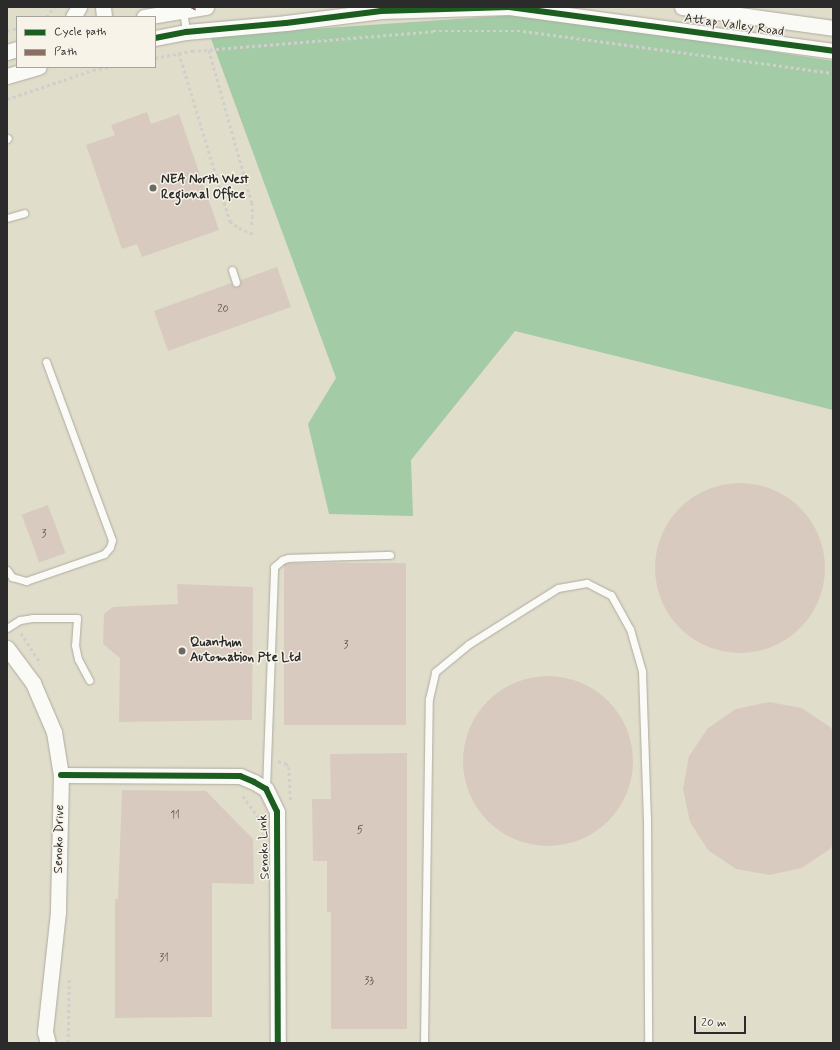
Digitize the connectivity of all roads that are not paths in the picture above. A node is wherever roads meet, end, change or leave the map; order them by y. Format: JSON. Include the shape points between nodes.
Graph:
{"nodes":[{"id":1,"x":79,"y":7,"type":"edge"},
{"id":2,"x":206,"y":7,"type":"edge"},
{"id":3,"x":682,"y":7,"type":"edge"},
{"id":4,"x":381,"y":9,"type":"edge"},
{"id":5,"x":183,"y":10,"type":"junction"},
{"id":6,"x":74,"y":16,"type":"edge"},
{"id":7,"x":150,"y":16,"type":"edge"},
{"id":8,"x":833,"y":28,"type":"edge"},
{"id":9,"x":186,"y":32,"type":"junction"},
{"id":10,"x":156,"y":38,"type":"edge"},
{"id":11,"x":833,"y":51,"type":"edge"},
{"id":12,"x":35,"y":68,"type":"edge"},
{"id":13,"x":7,"y":76,"type":"edge"},
{"id":14,"x":24,"y":213,"type":"dead end"},
{"id":15,"x":7,"y":218,"type":"edge"},
{"id":16,"x":232,"y":270,"type":"dead end"},
{"id":17,"x":236,"y":282,"type":"dead end"},
{"id":18,"x":46,"y":362,"type":"dead end"},
{"id":19,"x":390,"y":555,"type":"dead end"},
{"id":20,"x":7,"y":570,"type":"edge"},
{"id":21,"x":7,"y":628,"type":"edge"},
{"id":22,"x":7,"y":648,"type":"edge"},
{"id":23,"x":89,"y":680,"type":"dead end"},
{"id":24,"x":61,"y":775,"type":"junction"},
{"id":25,"x":266,"y":789,"type":"junction"},
{"id":26,"x":48,"y":1043,"type":"edge"},
{"id":27,"x":278,"y":1043,"type":"edge"},
{"id":28,"x":424,"y":1043,"type":"edge"},
{"id":29,"x":648,"y":1043,"type":"edge"}],
"edges":[{"from":1,"to":6,"type":"street"},
{"from":2,"to":5,"type":"street"},
{"from":3,"to":8,"type":"street","name":"Attap Valley Road"},
{"from":4,"to":9,"type":"street","name":"Attap Valley Road","via":[[286,23]]},
{"from":4,"to":11,"type":"street","name":"Attap Valley Road","via":[[510,7]]},
{"from":5,"to":7,"type":"street"},
{"from":5,"to":9,"type":"lane"},
{"from":9,"to":10,"type":"street","name":"Attap Valley Road"},
{"from":12,"to":13,"type":"street"},
{"from":14,"to":15,"type":"lane"},
{"from":16,"to":17,"type":"lane"},
{"from":18,"to":20,"type":"lane","via":[[112,540],[104,554],[26,581],[12,577]]},
{"from":19,"to":25,"type":"lane","via":[[288,558],[274,567]]},
{"from":21,"to":23,"type":"lane","via":[[20,620],[32,618],[78,618],[75,644],[78,659]]},
{"from":22,"to":24,"type":"street","name":"Senoko Drive","via":[[33,683],[54,732]]},
{"from":24,"to":25,"type":"street","via":[[240,776]]},
{"from":24,"to":26,"type":"street","name":"Senoko Drive","via":[[58,912],[45,1032]]},
{"from":25,"to":27,"type":"street","name":"Senoko Link","via":[[277,812]]},
{"from":28,"to":29,"type":"lane","via":[[429,699],[435,672],[469,644],[558,588],[587,584],[612,595],[630,629],[642,671]]}]}
